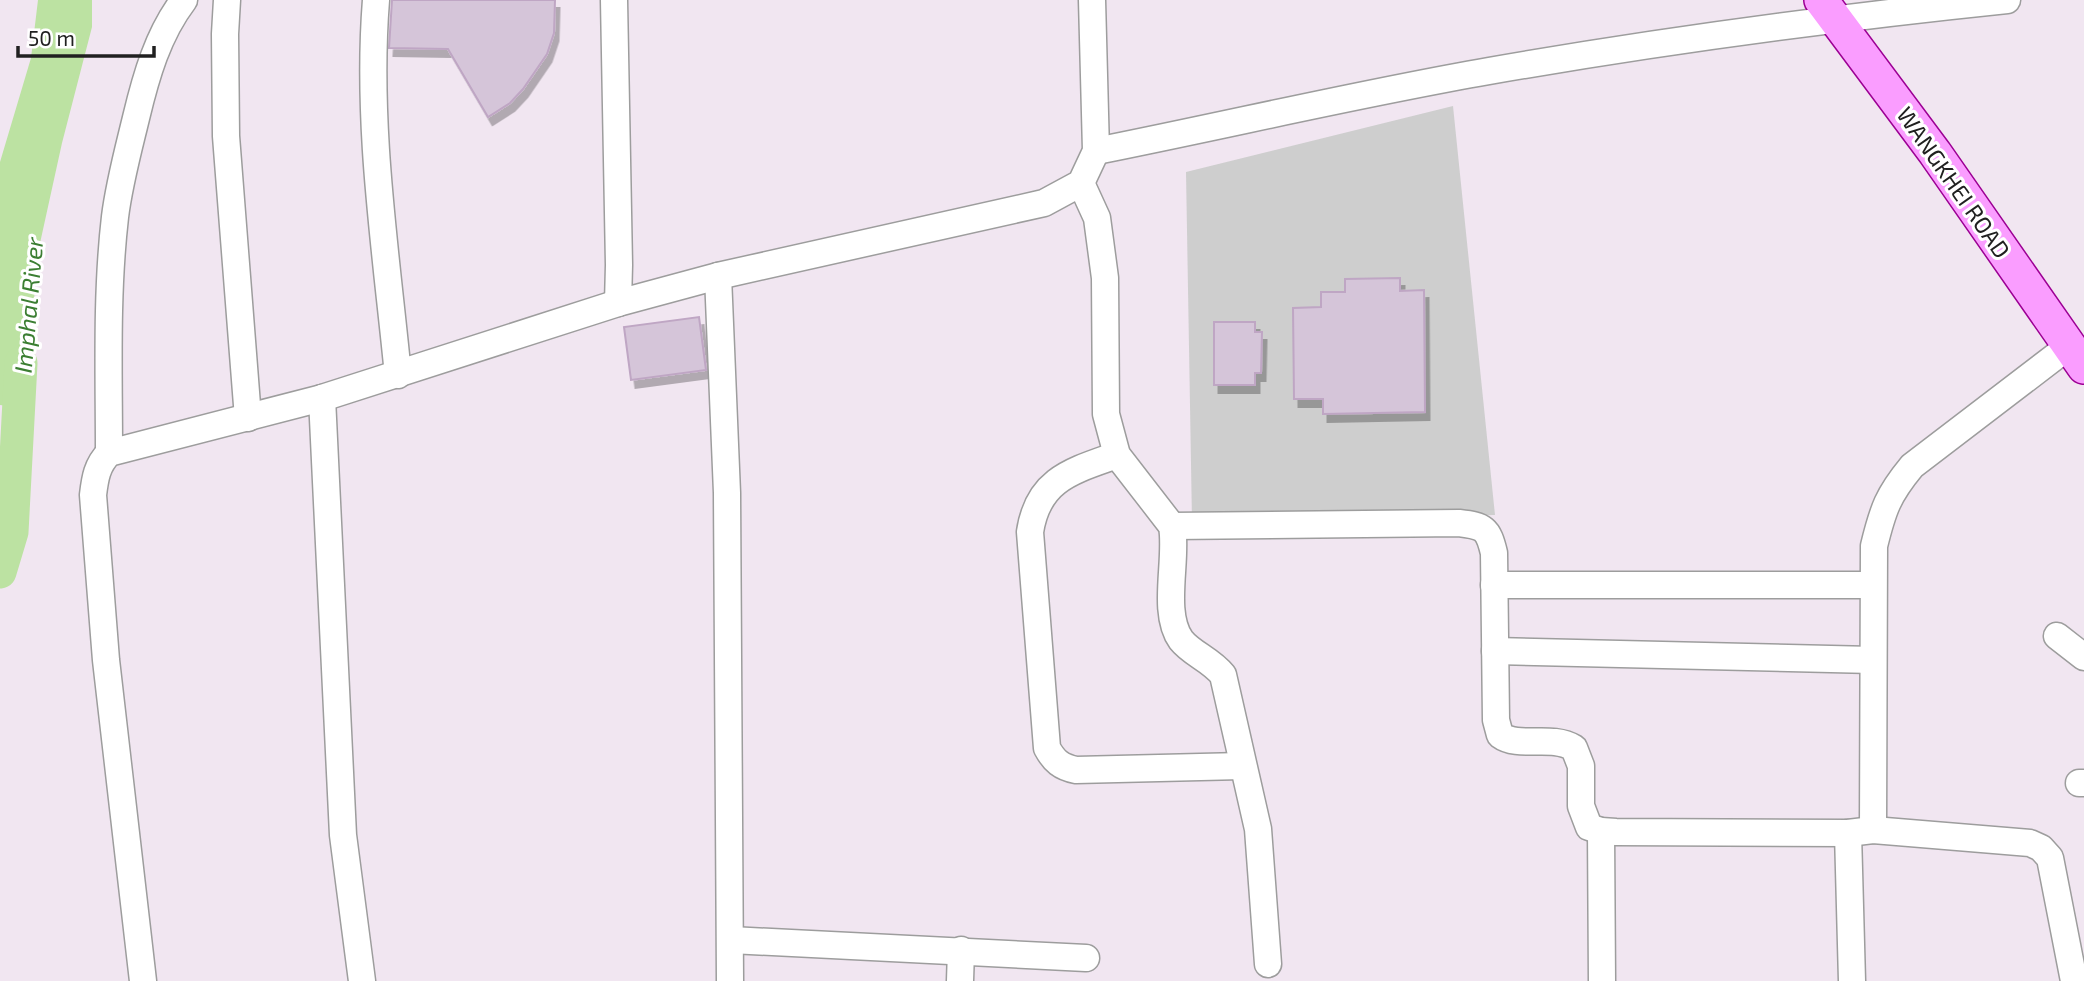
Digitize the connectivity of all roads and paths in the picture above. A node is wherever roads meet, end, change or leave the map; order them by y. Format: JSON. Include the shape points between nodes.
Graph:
{"nodes":[{"id":1,"x":184,"y":0,"type":"edge"},
{"id":2,"x":227,"y":0,"type":"edge"},
{"id":3,"x":376,"y":0,"type":"edge"},
{"id":4,"x":614,"y":0,"type":"edge"},
{"id":5,"x":1092,"y":0,"type":"edge"},
{"id":6,"x":2007,"y":0,"type":"edge"},
{"id":7,"x":1828,"y":9,"type":"edge"},
{"id":8,"x":1096,"y":151,"type":"junction"},
{"id":9,"x":1081,"y":183,"type":"junction"},
{"id":10,"x":718,"y":276,"type":"junction"},
{"id":11,"x":618,"y":303,"type":"junction"},
{"id":12,"x":2077,"y":356,"type":"edge"},
{"id":13,"x":398,"y":375,"type":"junction"},
{"id":14,"x":322,"y":398,"type":"junction"},
{"id":15,"x":248,"y":418,"type":"junction"},
{"id":16,"x":109,"y":453,"type":"junction"},
{"id":17,"x":1117,"y":455,"type":"junction"},
{"id":18,"x":1172,"y":526,"type":"junction"},
{"id":19,"x":1494,"y":585,"type":"junction"},
{"id":20,"x":1873,"y":585,"type":"junction"},
{"id":21,"x":2057,"y":636,"type":"dead end"},
{"id":22,"x":1495,"y":651,"type":"junction"},
{"id":23,"x":2084,"y":657,"type":"edge"},
{"id":24,"x":1873,"y":660,"type":"junction"},
{"id":25,"x":1242,"y":766,"type":"junction"},
{"id":26,"x":1601,"y":831,"type":"junction"},
{"id":27,"x":1860,"y":831,"type":"junction"},
{"id":28,"x":731,"y":940,"type":"junction"},
{"id":29,"x":961,"y":950,"type":"junction"},
{"id":30,"x":1086,"y":958,"type":"dead end"},
{"id":31,"x":1268,"y":964,"type":"dead end"},
{"id":32,"x":143,"y":981,"type":"edge"},
{"id":33,"x":362,"y":981,"type":"edge"},
{"id":34,"x":730,"y":981,"type":"edge"},
{"id":35,"x":960,"y":981,"type":"edge"},
{"id":36,"x":1602,"y":981,"type":"edge"},
{"id":37,"x":1852,"y":981,"type":"edge"},
{"id":38,"x":2074,"y":981,"type":"edge"}],
"edges":[{"from":1,"to":16,"type":"street","via":[[172,16],[145,81],[115,216],[108,321]]},
{"from":2,"to":15,"type":"street","via":[[226,136]]},
{"from":3,"to":13,"type":"street","via":[[372,50],[376,153]]},
{"from":4,"to":11,"type":"street"},
{"from":5,"to":8,"type":"street"},
{"from":6,"to":7,"type":"street"},
{"from":7,"to":8,"type":"street","via":[[1694,37],[1487,71]]},
{"from":7,"to":12,"type":"main road","name":"WANGKHEI ROAD"},
{"from":8,"to":9,"type":"street"},
{"from":9,"to":10,"type":"street","via":[[1044,203]]},
{"from":9,"to":17,"type":"street","via":[[1101,233],[1106,414]]},
{"from":10,"to":11,"type":"street"},
{"from":10,"to":28,"type":"street","via":[[727,494]]},
{"from":11,"to":13,"type":"street"},
{"from":12,"to":20,"type":"street","via":[[1912,466],[1892,490],[1881,518],[1874,546]]},
{"from":13,"to":14,"type":"street"},
{"from":14,"to":15,"type":"street"},
{"from":14,"to":33,"type":"street","via":[[343,835]]},
{"from":15,"to":16,"type":"street"},
{"from":16,"to":32,"type":"street","via":[[95,475],[93,495],[106,660]]},
{"from":17,"to":18,"type":"street"},
{"from":17,"to":25,"type":"street","via":[[1069,472],[1049,487],[1033,513],[1030,532],[1047,748],[1064,768],[1076,770]]},
{"from":18,"to":19,"type":"street","via":[[1476,525],[1488,532],[1492,542]]},
{"from":18,"to":25,"type":"street","via":[[1175,626],[1189,649],[1214,663],[1223,675]]},
{"from":19,"to":20,"type":"street"},
{"from":19,"to":22,"type":"street"},
{"from":20,"to":24,"type":"street"},
{"from":21,"to":23,"type":"street"},
{"from":22,"to":24,"type":"street"},
{"from":22,"to":26,"type":"street","via":[[1500,735],[1512,740],[1557,741],[1573,748],[1581,765],[1584,816],[1589,827]]},
{"from":24,"to":27,"type":"street"},
{"from":25,"to":31,"type":"street","via":[[1258,829]]},
{"from":26,"to":27,"type":"street"},
{"from":26,"to":36,"type":"street"},
{"from":27,"to":37,"type":"street"},
{"from":27,"to":38,"type":"street","via":[[2013,841],[2041,848],[2050,858],[2055,877]]},
{"from":28,"to":29,"type":"street"},
{"from":28,"to":34,"type":"street"},
{"from":29,"to":30,"type":"street"},
{"from":29,"to":35,"type":"street"}]}
